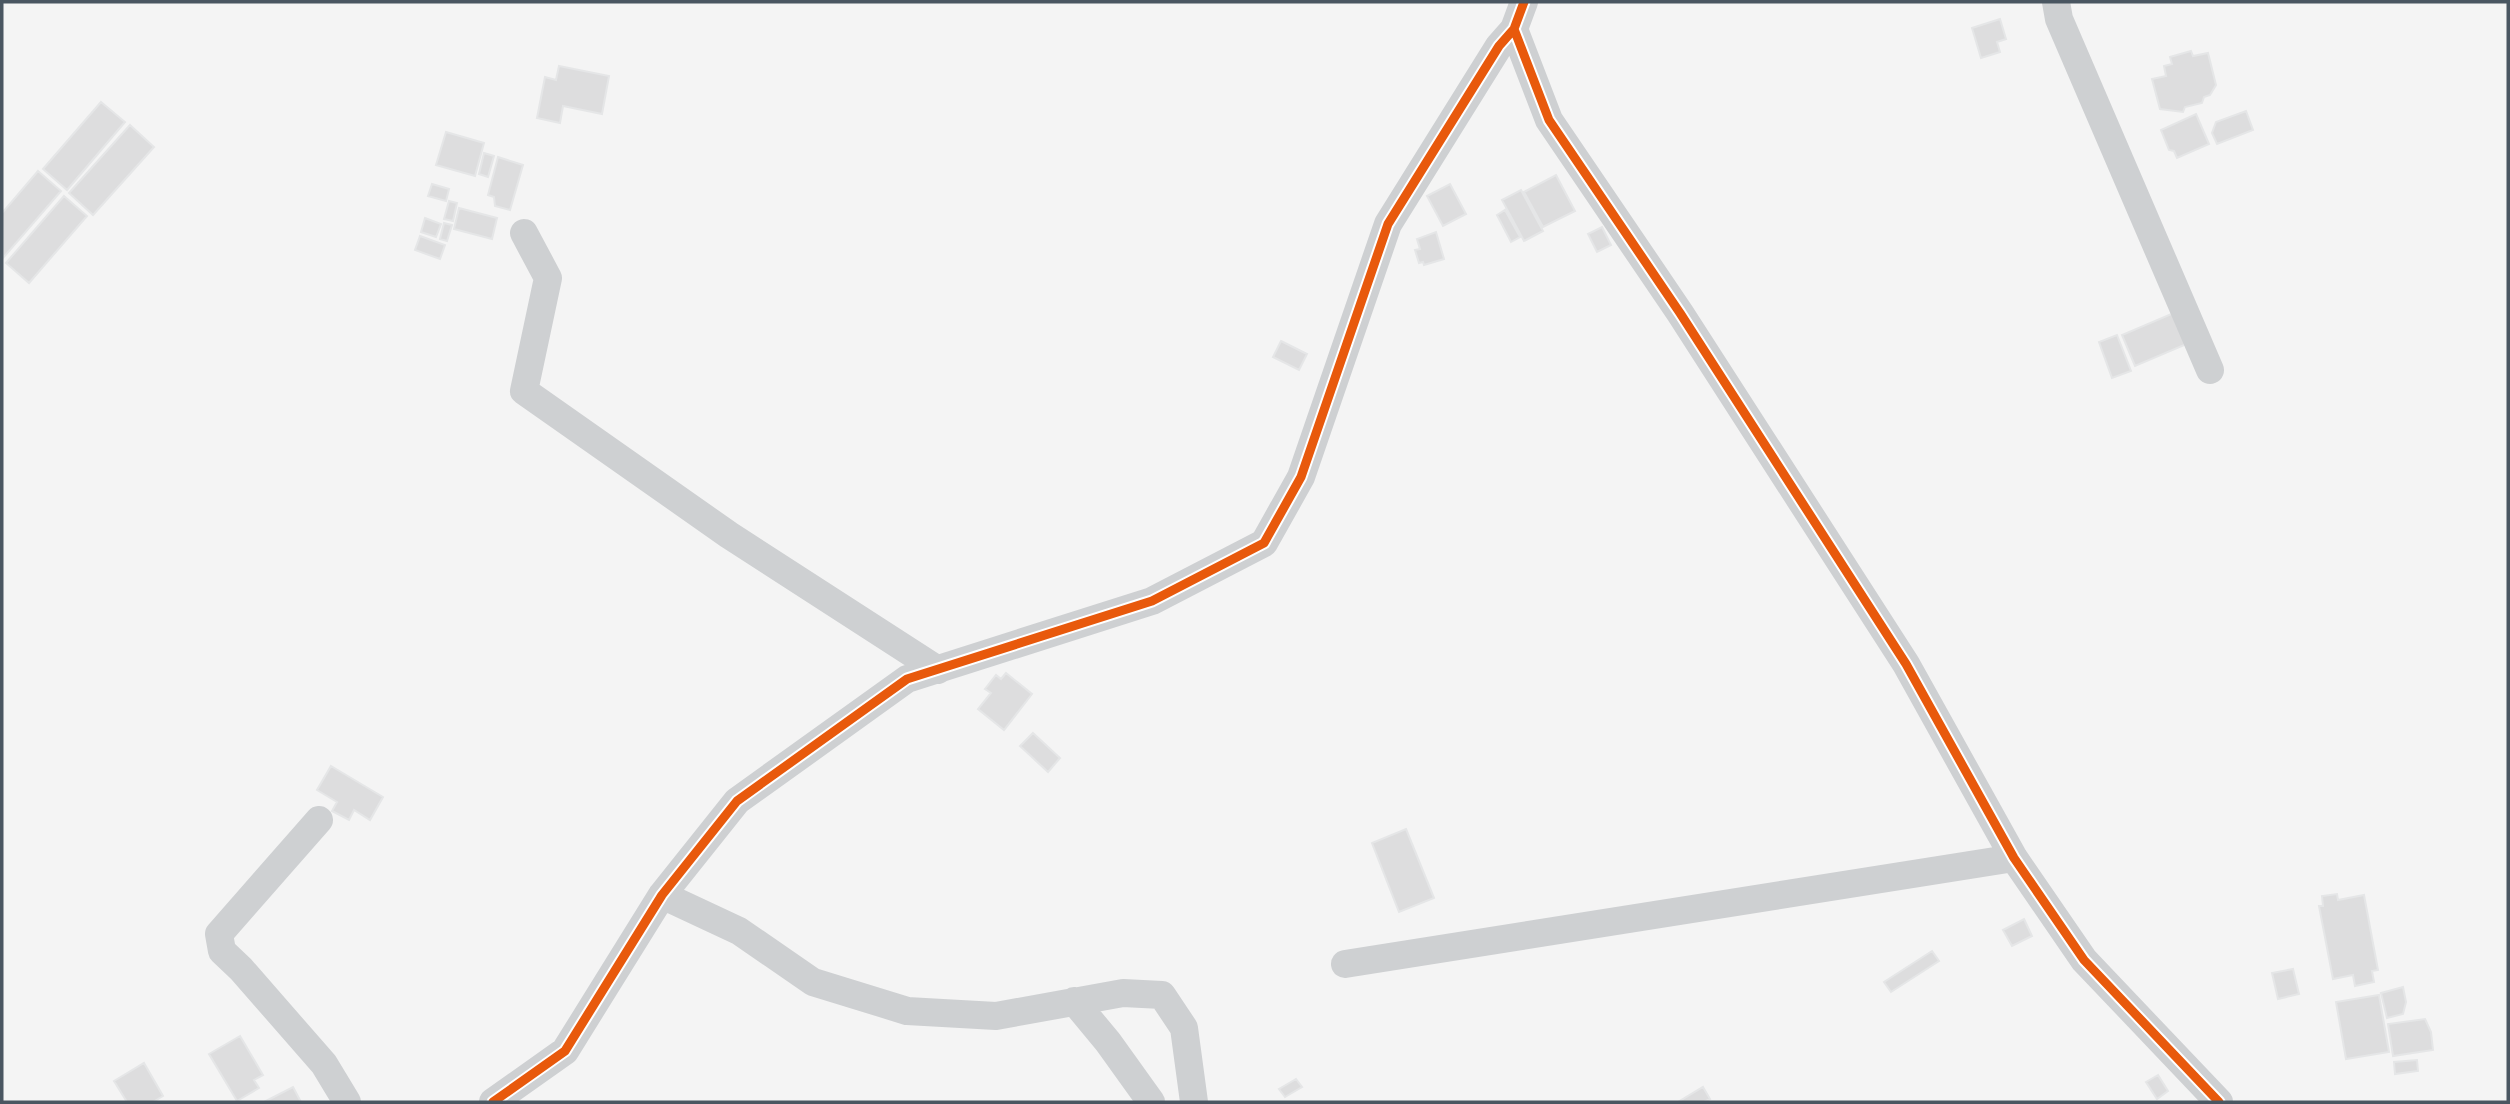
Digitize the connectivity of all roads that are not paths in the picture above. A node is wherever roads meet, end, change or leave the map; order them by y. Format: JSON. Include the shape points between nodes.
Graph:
{"nodes":[{"id":1,"x":1524,"y":2,"type":"edge"},
{"id":2,"x":2056,"y":2,"type":"edge"},
{"id":3,"x":1514,"y":29,"type":"junction"},
{"id":4,"x":524,"y":233,"type":"dead end"},
{"id":5,"x":2210,"y":370,"type":"dead end"},
{"id":6,"x":938,"y":670,"type":"junction"},
{"id":7,"x":318,"y":820,"type":"dead end"},
{"id":8,"x":2014,"y":858,"type":"junction"},
{"id":9,"x":662,"y":895,"type":"junction"},
{"id":10,"x":1345,"y":964,"type":"dead end"},
{"id":11,"x":1074,"y":1001,"type":"junction"},
{"id":12,"x":347,"y":1102,"type":"edge"},
{"id":13,"x":493,"y":1102,"type":"edge"},
{"id":14,"x":1152,"y":1102,"type":"edge"},
{"id":15,"x":1194,"y":1102,"type":"edge"},
{"id":16,"x":2219,"y":1102,"type":"edge"}],
"edges":[{"from":1,"to":3,"type":"street"},
{"from":2,"to":5,"type":"street","via":[[2059,19]]},
{"from":3,"to":6,"type":"street","via":[[1388,224],[1301,477],[1264,543],[1152,601]]},
{"from":3,"to":8,"type":"street","via":[[1549,120],[1680,313],[1906,664]]},
{"from":4,"to":6,"type":"street","via":[[548,278],[524,391],[729,536]]},
{"from":6,"to":9,"type":"street","via":[[907,679],[737,801]]},
{"from":7,"to":12,"type":"street","via":[[219,934],[222,951],[324,1064]]},
{"from":8,"to":10,"type":"street"},
{"from":8,"to":16,"type":"street","via":[[2084,960]]},
{"from":9,"to":11,"type":"street","via":[[738,931],[813,982],[907,1011],[996,1016]]},
{"from":9,"to":13,"type":"street","via":[[565,1051]]},
{"from":11,"to":14,"type":"street"},
{"from":11,"to":15,"type":"street","via":[[1123,993],[1162,995],[1184,1028]]}]}
